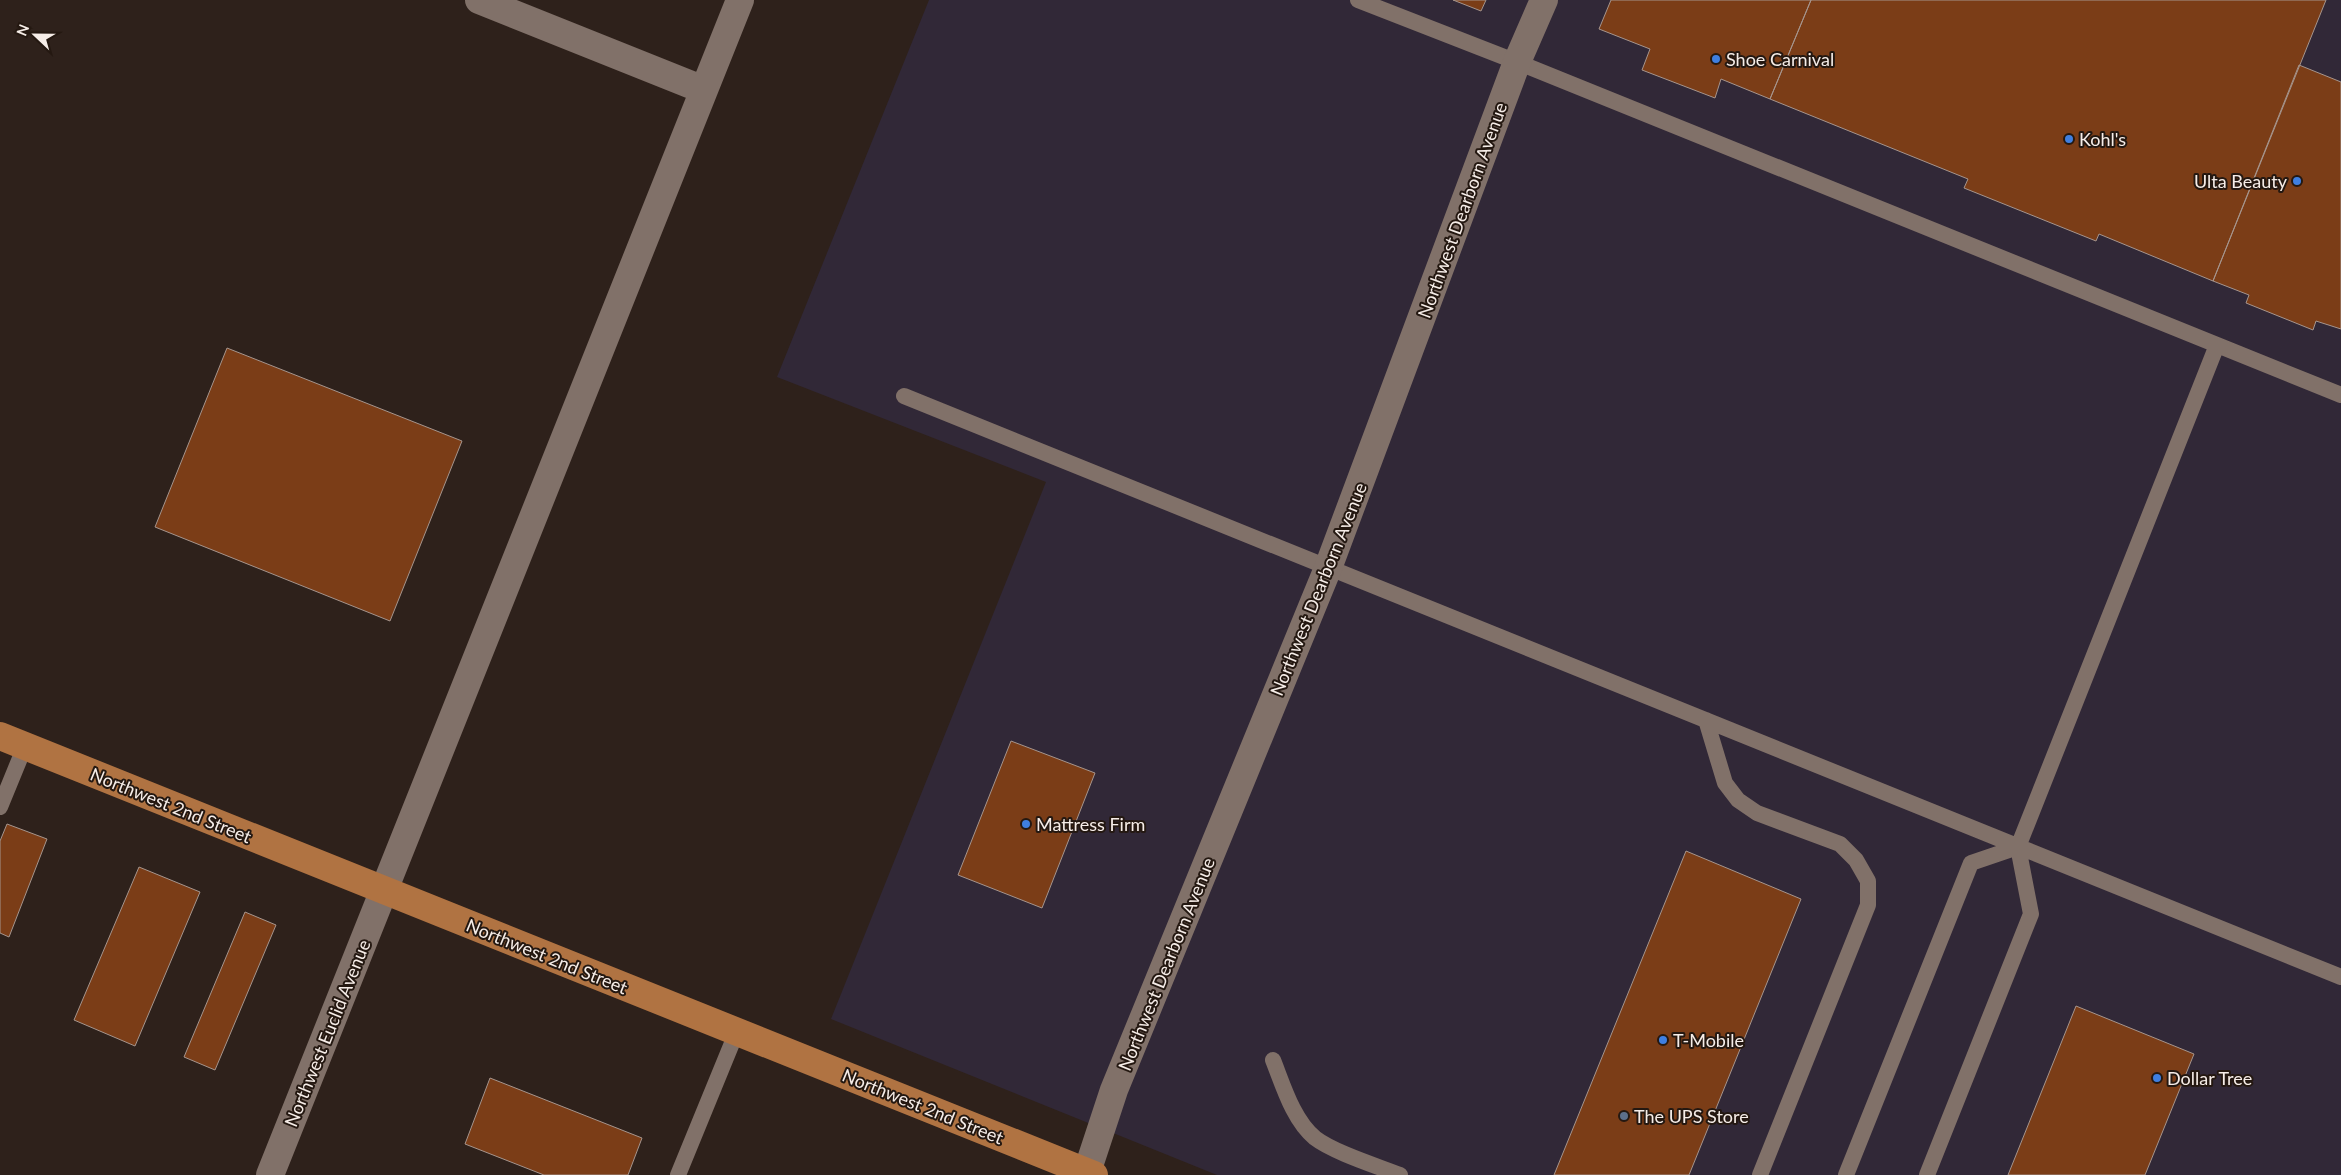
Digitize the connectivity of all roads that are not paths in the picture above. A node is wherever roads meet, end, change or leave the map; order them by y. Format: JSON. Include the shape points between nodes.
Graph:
{"nodes":[{"id":1,"x":479,"y":0,"type":"edge"},
{"id":2,"x":740,"y":0,"type":"edge"},
{"id":3,"x":1358,"y":0,"type":"edge"},
{"id":4,"x":1544,"y":0,"type":"edge"},
{"id":5,"x":1517,"y":62,"type":"junction"},
{"id":6,"x":704,"y":90,"type":"junction"},
{"id":7,"x":2217,"y":345,"type":"junction"},
{"id":8,"x":2341,"y":395,"type":"edge"},
{"id":9,"x":904,"y":396,"type":"dead end"},
{"id":10,"x":1328,"y":568,"type":"junction"},
{"id":11,"x":1706,"y":720,"type":"junction"},
{"id":12,"x":0,"y":736,"type":"edge"},
{"id":13,"x":25,"y":746,"type":"junction"},
{"id":14,"x":0,"y":807,"type":"edge"},
{"id":15,"x":2018,"y":846,"type":"junction"},
{"id":16,"x":385,"y":891,"type":"junction"},
{"id":17,"x":2341,"y":977,"type":"edge"},
{"id":18,"x":737,"y":1031,"type":"junction"},
{"id":19,"x":1273,"y":1060,"type":"dead end"},
{"id":20,"x":1089,"y":1174,"type":"edge"},
{"id":21,"x":270,"y":1175,"type":"edge"},
{"id":22,"x":678,"y":1175,"type":"edge"},
{"id":23,"x":1400,"y":1175,"type":"edge"},
{"id":24,"x":1760,"y":1175,"type":"edge"},
{"id":25,"x":1846,"y":1175,"type":"edge"},
{"id":26,"x":1927,"y":1175,"type":"edge"}],
"edges":[{"from":1,"to":6,"type":"street"},
{"from":2,"to":6,"type":"street","name":"Northwest Euclid Avenue"},
{"from":3,"to":5,"type":"lane"},
{"from":4,"to":5,"type":"street","name":"Northwest Dearborn Avenue"},
{"from":5,"to":7,"type":"lane"},
{"from":5,"to":10,"type":"street","name":"Northwest Dearborn Avenue"},
{"from":6,"to":16,"type":"street","name":"Northwest Euclid Avenue"},
{"from":7,"to":8,"type":"lane"},
{"from":7,"to":15,"type":"lane"},
{"from":9,"to":10,"type":"lane"},
{"from":10,"to":11,"type":"lane"},
{"from":10,"to":20,"type":"street","name":"Northwest Dearborn Avenue","via":[[1114,1090]]},
{"from":11,"to":15,"type":"lane"},
{"from":11,"to":24,"type":"lane","via":[[1725,783],[1738,800],[1757,813],[1840,844],[1856,860],[1868,881],[1868,905]]},
{"from":12,"to":13,"type":"main road","name":"Northwest 2nd Street"},
{"from":13,"to":14,"type":"lane"},
{"from":13,"to":16,"type":"main road","name":"Northwest 2nd Street"},
{"from":15,"to":17,"type":"lane"},
{"from":15,"to":25,"type":"lane","via":[[1971,863]]},
{"from":15,"to":26,"type":"lane","via":[[2031,914]]},
{"from":16,"to":18,"type":"main road","name":"Northwest 2nd Street"},
{"from":16,"to":21,"type":"street","name":"Northwest Euclid Avenue"},
{"from":18,"to":20,"type":"main road","name":"Northwest 2nd Street"},
{"from":18,"to":22,"type":"lane"},
{"from":19,"to":23,"type":"lane","via":[[1292,1110],[1314,1138]]}]}
